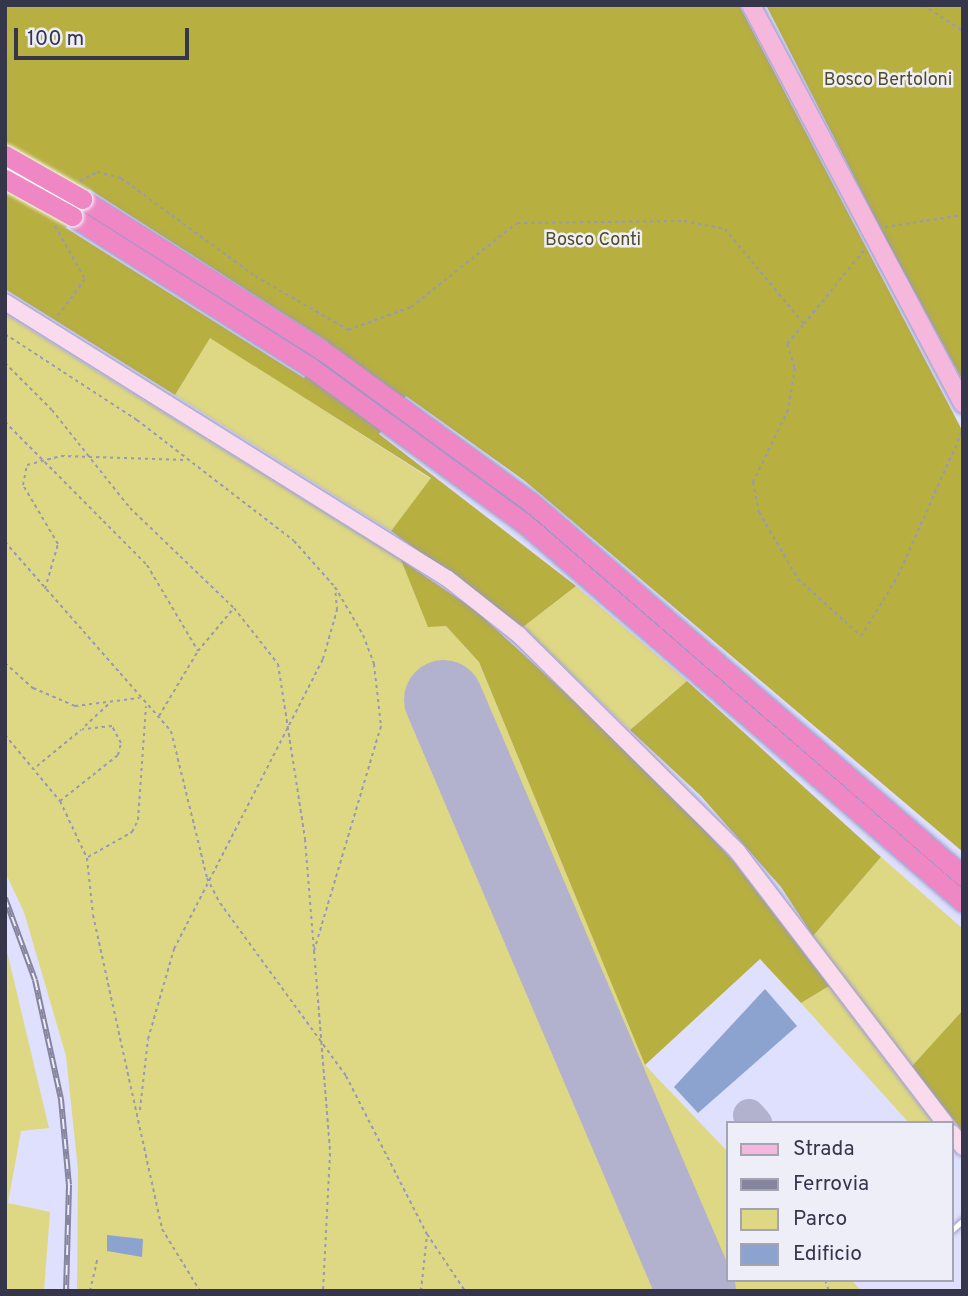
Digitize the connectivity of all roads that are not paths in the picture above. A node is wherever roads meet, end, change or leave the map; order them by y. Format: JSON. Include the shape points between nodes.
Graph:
{"nodes":[{"id":1,"x":751,"y":5,"type":"edge"},
{"id":2,"x":5,"y":155,"type":"edge"},
{"id":3,"x":5,"y":179,"type":"edge"},
{"id":4,"x":5,"y":302,"type":"edge"},
{"id":5,"x":963,"y":404,"type":"edge"},
{"id":6,"x":963,"y":876,"type":"edge"},
{"id":7,"x":963,"y":902,"type":"edge"},
{"id":8,"x":943,"y":1121,"type":"edge"}],
"edges":[{"from":1,"to":5,"type":"main road"},
{"from":2,"to":6,"type":"highway","bridge":true,"via":[[80,191],[322,350],[532,503]]},
{"from":3,"to":7,"type":"highway","bridge":true,"via":[[64,220],[310,368],[524,523]]},
{"from":4,"to":8,"type":"main road","via":[[448,579],[519,635],[737,851]]}]}
